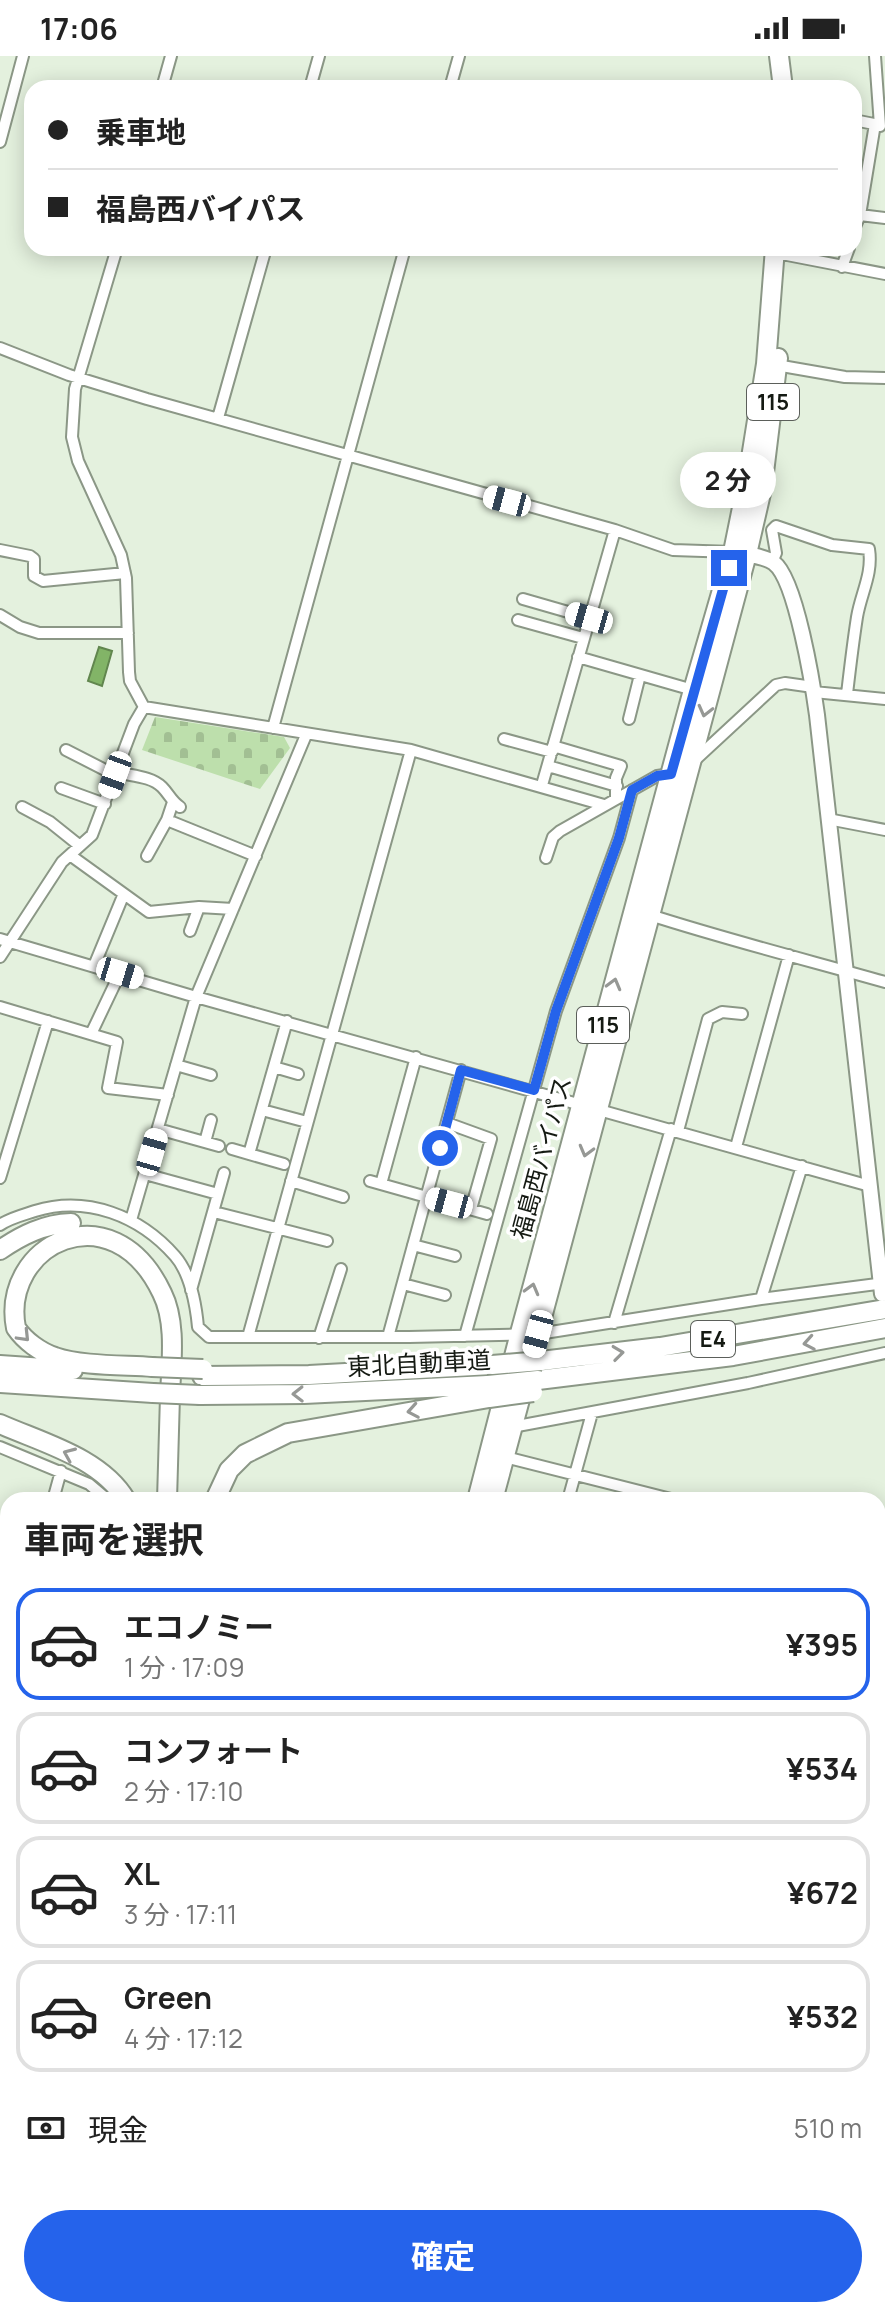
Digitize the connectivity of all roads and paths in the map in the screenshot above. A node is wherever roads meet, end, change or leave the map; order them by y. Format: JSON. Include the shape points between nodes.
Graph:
{"nodes":[{"id":1,"x":23,"y":56,"type":"edge"},
{"id":2,"x":171,"y":56,"type":"edge"},
{"id":3,"x":319,"y":56,"type":"edge"},
{"id":4,"x":459,"y":56,"type":"edge"},
{"id":5,"x":767,"y":56,"type":"edge"},
{"id":6,"x":779,"y":56,"type":"edge"},
{"id":7,"x":875,"y":56,"type":"edge"},
{"id":8,"x":164,"y":80,"type":"edge"},
{"id":9,"x":312,"y":80,"type":"edge"},
{"id":10,"x":452,"y":80,"type":"edge"},
{"id":11,"x":770,"y":80,"type":"edge"},
{"id":12,"x":782,"y":80,"type":"edge"},
{"id":13,"x":880,"y":126,"type":"edge"},
{"id":14,"x":0,"y":142,"type":"edge"},
{"id":15,"x":862,"y":206,"type":"edge"},
{"id":16,"x":862,"y":215,"type":"edge"},
{"id":17,"x":885,"y":218,"type":"edge"},
{"id":18,"x":115,"y":256,"type":"edge"},
{"id":19,"x":264,"y":256,"type":"edge"},
{"id":20,"x":403,"y":256,"type":"edge"},
{"id":21,"x":781,"y":256,"type":"edge"},
{"id":22,"x":797,"y":256,"type":"edge"},
{"id":23,"x":846,"y":256,"type":"edge"},
{"id":24,"x":842,"y":267,"type":"junction"},
{"id":25,"x":885,"y":274,"type":"edge"},
{"id":26,"x":0,"y":348,"type":"edge"},
{"id":27,"x":772,"y":364,"type":"junction"},
{"id":28,"x":80,"y":378,"type":"junction"},
{"id":29,"x":885,"y":378,"type":"edge"},
{"id":30,"x":218,"y":418,"type":"junction"},
{"id":31,"x":348,"y":456,"type":"junction"},
{"id":32,"x":615,"y":530,"type":"junction"},
{"id":33,"x":0,"y":550,"type":"edge"},
{"id":34,"x":740,"y":553,"type":"junction"},
{"id":35,"x":772,"y":562,"type":"junction"},
{"id":36,"x":125,"y":573,"type":"junction"},
{"id":37,"x":523,"y":599,"type":"dead end"},
{"id":38,"x":0,"y":615,"type":"edge"},
{"id":39,"x":589,"y":618,"type":"junction"},
{"id":40,"x":518,"y":620,"type":"dead end"},
{"id":41,"x":128,"y":633,"type":"junction"},
{"id":42,"x":583,"y":638,"type":"junction"},
{"id":43,"x":578,"y":657,"type":"junction"},
{"id":44,"x":640,"y":675,"type":"junction"},
{"id":45,"x":814,"y":689,"type":"junction"},
{"id":46,"x":693,"y":690,"type":"junction"},
{"id":47,"x":847,"y":694,"type":"junction"},
{"id":48,"x":885,"y":699,"type":"edge"},
{"id":49,"x":144,"y":707,"type":"junction"},
{"id":50,"x":629,"y":719,"type":"dead end"},
{"id":51,"x":273,"y":728,"type":"junction"},
{"id":52,"x":306,"y":735,"type":"junction"},
{"id":53,"x":504,"y":739,"type":"dead end"},
{"id":54,"x":552,"y":749,"type":"junction"},
{"id":55,"x":66,"y":750,"type":"dead end"},
{"id":56,"x":411,"y":750,"type":"junction"},
{"id":57,"x":693,"y":761,"type":"junction"},
{"id":58,"x":548,"y":766,"type":"junction"},
{"id":59,"x":116,"y":773,"type":"junction"},
{"id":60,"x":671,"y":774,"type":"junction"},
{"id":61,"x":542,"y":785,"type":"junction"},
{"id":62,"x":617,"y":786,"type":"junction"},
{"id":63,"x":61,"y":788,"type":"dead end"},
{"id":64,"x":632,"y":790,"type":"junction"},
{"id":65,"x":616,"y":799,"type":"junction"},
{"id":66,"x":105,"y":804,"type":"junction"},
{"id":67,"x":604,"y":805,"type":"junction"},
{"id":68,"x":22,"y":807,"type":"dead end"},
{"id":69,"x":828,"y":819,"type":"junction"},
{"id":70,"x":167,"y":820,"type":"junction"},
{"id":71,"x":885,"y":830,"type":"edge"},
{"id":72,"x":80,"y":846,"type":"junction"},
{"id":73,"x":70,"y":855,"type":"junction"},
{"id":74,"x":147,"y":856,"type":"dead end"},
{"id":75,"x":256,"y":856,"type":"junction"},
{"id":76,"x":546,"y":858,"type":"dead end"},
{"id":77,"x":123,"y":896,"type":"junction"},
{"id":78,"x":199,"y":907,"type":"junction"},
{"id":79,"x":233,"y":909,"type":"junction"},
{"id":80,"x":650,"y":915,"type":"junction"},
{"id":81,"x":190,"y":931,"type":"dead end"},
{"id":82,"x":4,"y":940,"type":"edge"},
{"id":83,"x":789,"y":955,"type":"junction"},
{"id":84,"x":0,"y":957,"type":"edge"},
{"id":85,"x":94,"y":966,"type":"junction"},
{"id":86,"x":120,"y":973,"type":"junction"},
{"id":87,"x":845,"y":973,"type":"junction"},
{"id":88,"x":885,"y":982,"type":"edge"},
{"id":89,"x":196,"y":997,"type":"junction"},
{"id":90,"x":0,"y":1007,"type":"edge"},
{"id":91,"x":742,"y":1014,"type":"dead end"},
{"id":92,"x":48,"y":1021,"type":"junction"},
{"id":93,"x":287,"y":1021,"type":"junction"},
{"id":94,"x":332,"y":1033,"type":"junction"},
{"id":95,"x":91,"y":1034,"type":"junction"},
{"id":96,"x":416,"y":1057,"type":"junction"},
{"id":97,"x":176,"y":1065,"type":"junction"},
{"id":98,"x":274,"y":1067,"type":"junction"},
{"id":99,"x":461,"y":1070,"type":"junction"},
{"id":100,"x":298,"y":1074,"type":"dead end"},
{"id":101,"x":211,"y":1075,"type":"dead end"},
{"id":102,"x":534,"y":1090,"type":"junction"},
{"id":103,"x":168,"y":1095,"type":"junction"},
{"id":104,"x":590,"y":1105,"type":"junction"},
{"id":105,"x":262,"y":1110,"type":"junction"},
{"id":106,"x":211,"y":1120,"type":"dead end"},
{"id":107,"x":307,"y":1122,"type":"junction"},
{"id":108,"x":447,"y":1123,"type":"junction"},
{"id":109,"x":158,"y":1129,"type":"junction"},
{"id":110,"x":674,"y":1130,"type":"junction"},
{"id":111,"x":205,"y":1142,"type":"junction"},
{"id":112,"x":219,"y":1146,"type":"dead end"},
{"id":113,"x":736,"y":1147,"type":"junction"},
{"id":114,"x":232,"y":1149,"type":"dead end"},
{"id":115,"x":249,"y":1154,"type":"junction"},
{"id":116,"x":284,"y":1164,"type":"dead end"},
{"id":117,"x":802,"y":1166,"type":"junction"},
{"id":118,"x":224,"y":1173,"type":"dead end"},
{"id":119,"x":145,"y":1174,"type":"junction"},
{"id":120,"x":0,"y":1178,"type":"edge"},
{"id":121,"x":291,"y":1181,"type":"junction"},
{"id":122,"x":870,"y":1186,"type":"junction"},
{"id":123,"x":218,"y":1194,"type":"junction"},
{"id":124,"x":343,"y":1197,"type":"dead end"},
{"id":125,"x":426,"y":1197,"type":"junction"},
{"id":126,"x":471,"y":1209,"type":"junction"},
{"id":127,"x":214,"y":1212,"type":"junction"},
{"id":128,"x":487,"y":1214,"type":"dead end"},
{"id":129,"x":131,"y":1220,"type":"junction"},
{"id":130,"x":0,"y":1225,"type":"edge"},
{"id":131,"x":278,"y":1228,"type":"junction"},
{"id":132,"x":327,"y":1241,"type":"dead end"},
{"id":133,"x":413,"y":1245,"type":"junction"},
{"id":134,"x":0,"y":1250,"type":"edge"},
{"id":135,"x":455,"y":1256,"type":"dead end"},
{"id":136,"x":341,"y":1269,"type":"dead end"},
{"id":137,"x":403,"y":1284,"type":"junction"},
{"id":138,"x":191,"y":1292,"type":"junction"},
{"id":139,"x":883,"y":1292,"type":"edge"},
{"id":140,"x":445,"y":1295,"type":"dead end"},
{"id":141,"x":761,"y":1299,"type":"junction"},
{"id":142,"x":614,"y":1323,"type":"junction"},
{"id":143,"x":885,"y":1328,"type":"edge"},
{"id":144,"x":529,"y":1334,"type":"junction"},
{"id":145,"x":465,"y":1336,"type":"junction"},
{"id":146,"x":248,"y":1337,"type":"junction"},
{"id":147,"x":388,"y":1337,"type":"junction"},
{"id":148,"x":319,"y":1338,"type":"junction"},
{"id":149,"x":885,"y":1353,"type":"edge"},
{"id":150,"x":0,"y":1365,"type":"edge"},
{"id":151,"x":538,"y":1378,"type":"junction"},
{"id":152,"x":153,"y":1379,"type":"junction"},
{"id":153,"x":202,"y":1380,"type":"junction"},
{"id":154,"x":0,"y":1383,"type":"edge"},
{"id":155,"x":489,"y":1392,"type":"junction"},
{"id":156,"x":592,"y":1413,"type":"junction"},
{"id":157,"x":0,"y":1424,"type":"edge"},
{"id":158,"x":512,"y":1427,"type":"junction"},
{"id":159,"x":0,"y":1447,"type":"edge"},
{"id":160,"x":505,"y":1457,"type":"junction"},
{"id":161,"x":61,"y":1471,"type":"junction"},
{"id":162,"x":575,"y":1474,"type":"junction"},
{"id":163,"x":55,"y":1492,"type":"edge"},
{"id":164,"x":98,"y":1492,"type":"edge"},
{"id":165,"x":119,"y":1492,"type":"edge"},
{"id":166,"x":167,"y":1492,"type":"edge"},
{"id":167,"x":180,"y":1492,"type":"edge"},
{"id":168,"x":219,"y":1492,"type":"edge"},
{"id":169,"x":480,"y":1492,"type":"edge"},
{"id":170,"x":495,"y":1492,"type":"edge"},
{"id":171,"x":570,"y":1492,"type":"edge"},
{"id":172,"x":644,"y":1492,"type":"edge"}],
"edges":[{"from":1,"to":14,"type":"street"},
{"from":2,"to":8,"type":"street"},
{"from":3,"to":9,"type":"street"},
{"from":4,"to":10,"type":"street"},
{"from":5,"to":11,"type":"highway"},
{"from":6,"to":12,"type":"highway"},
{"from":7,"to":13,"type":"street"},
{"from":13,"to":15,"type":"street"},
{"from":16,"to":17,"type":"street"},
{"from":18,"to":28,"type":"street"},
{"from":19,"to":30,"type":"street"},
{"from":20,"to":31,"type":"street"},
{"from":21,"to":27,"type":"highway","number":"115"},
{"from":22,"to":24,"type":"street"},
{"from":23,"to":24,"type":"street"},
{"from":24,"to":25,"type":"street"},
{"from":26,"to":28,"type":"street"},
{"from":27,"to":29,"type":"street"},
{"from":27,"to":34,"type":"highway","number":"115","via":[[747,483]]},
{"from":28,"to":30,"type":"street"},
{"from":28,"to":36,"type":"street","via":[[72,437]]},
{"from":30,"to":31,"type":"street"},
{"from":31,"to":32,"type":"street"},
{"from":31,"to":51,"type":"street"},
{"from":32,"to":34,"type":"street","via":[[673,550]]},
{"from":32,"to":39,"type":"street"},
{"from":33,"to":36,"type":"street","via":[[30,556],[34,576],[43,581]]},
{"from":34,"to":35,"type":"street"},
{"from":34,"to":46,"type":"highway","name":"福島西バイパス","number":"115"},
{"from":34,"to":57,"type":"highway","name":"福島西バイパス","number":"115","one_way":true},
{"from":35,"to":45,"type":"street","via":[[789,591]]},
{"from":35,"to":47,"type":"street","via":[[776,526],[832,545],[869,549],[869,577],[858,613]]},
{"from":36,"to":41,"type":"street"},
{"from":37,"to":39,"type":"street"},
{"from":38,"to":41,"type":"street","via":[[39,633]]},
{"from":39,"to":42,"type":"street"},
{"from":40,"to":42,"type":"street"},
{"from":41,"to":49,"type":"street","via":[[130,681]]},
{"from":42,"to":43,"type":"street"},
{"from":43,"to":44,"type":"street"},
{"from":43,"to":54,"type":"street"},
{"from":44,"to":46,"type":"street"},
{"from":44,"to":50,"type":"street"},
{"from":45,"to":47,"type":"street"},
{"from":45,"to":57,"type":"street","via":[[776,685]]},
{"from":45,"to":69,"type":"street"},
{"from":46,"to":60,"type":"highway","name":"福島西バイパス","number":"115"},
{"from":47,"to":48,"type":"street"},
{"from":49,"to":51,"type":"street"},
{"from":49,"to":59,"type":"street"},
{"from":51,"to":52,"type":"street"},
{"from":52,"to":56,"type":"street"},
{"from":52,"to":75,"type":"street"},
{"from":53,"to":54,"type":"street"},
{"from":54,"to":58,"type":"street"},
{"from":54,"to":62,"type":"street","via":[[621,766]]},
{"from":55,"to":59,"type":"street"},
{"from":56,"to":61,"type":"street"},
{"from":56,"to":94,"type":"street"},
{"from":57,"to":80,"type":"highway","name":"福島西バイパス","number":"115"},
{"from":58,"to":61,"type":"street"},
{"from":58,"to":62,"type":"street"},
{"from":59,"to":66,"type":"street"},
{"from":59,"to":70,"type":"street","via":[[160,784],[177,804]]},
{"from":60,"to":64,"type":"street"},
{"from":104,"to":60,"type":"highway","name":"福島西バイパス","number":"115","one_way":true},
{"from":61,"to":67,"type":"street"},
{"from":62,"to":65,"type":"street"},
{"from":63,"to":66,"type":"street"},
{"from":64,"to":65,"type":"street"},
{"from":64,"to":102,"type":"street"},
{"from":65,"to":67,"type":"street"},
{"from":66,"to":72,"type":"street","via":[[92,835]]},
{"from":67,"to":76,"type":"street","via":[[553,837]]},
{"from":68,"to":72,"type":"street"},
{"from":69,"to":71,"type":"street"},
{"from":69,"to":87,"type":"street"},
{"from":70,"to":74,"type":"street"},
{"from":70,"to":75,"type":"street"},
{"from":72,"to":73,"type":"street"},
{"from":73,"to":77,"type":"street"},
{"from":73,"to":82,"type":"street"},
{"from":75,"to":79,"type":"street"},
{"from":77,"to":78,"type":"street","via":[[149,912]]},
{"from":77,"to":85,"type":"street"},
{"from":78,"to":79,"type":"street"},
{"from":78,"to":81,"type":"street"},
{"from":79,"to":89,"type":"street"},
{"from":80,"to":83,"type":"street"},
{"from":80,"to":104,"type":"highway","name":"福島西バイパス","number":"115"},
{"from":82,"to":84,"type":"street"},
{"from":82,"to":85,"type":"street"},
{"from":83,"to":87,"type":"street"},
{"from":83,"to":113,"type":"street"},
{"from":85,"to":86,"type":"street"},
{"from":86,"to":89,"type":"street"},
{"from":86,"to":95,"type":"street"},
{"from":87,"to":88,"type":"street"},
{"from":87,"to":122,"type":"street"},
{"from":89,"to":93,"type":"street"},
{"from":89,"to":97,"type":"street"},
{"from":90,"to":92,"type":"street"},
{"from":91,"to":110,"type":"street","via":[[722,1012],[708,1019]]},
{"from":92,"to":95,"type":"street"},
{"from":92,"to":120,"type":"street"},
{"from":93,"to":94,"type":"street"},
{"from":93,"to":98,"type":"street"},
{"from":94,"to":96,"type":"street"},
{"from":94,"to":107,"type":"street"},
{"from":95,"to":103,"type":"street","via":[[119,1044],[108,1088]]},
{"from":96,"to":99,"type":"street"},
{"from":96,"to":125,"type":"street","via":[[376,1182]]},
{"from":97,"to":101,"type":"street"},
{"from":97,"to":103,"type":"street"},
{"from":98,"to":100,"type":"street"},
{"from":98,"to":105,"type":"street"},
{"from":99,"to":102,"type":"street"},
{"from":99,"to":108,"type":"street"},
{"from":102,"to":104,"type":"street"},
{"from":102,"to":145,"type":"street"},
{"from":103,"to":109,"type":"street"},
{"from":104,"to":110,"type":"street"},
{"from":104,"to":144,"type":"highway","name":"福島西バイパス","number":"115"},
{"from":105,"to":107,"type":"street"},
{"from":105,"to":115,"type":"street"},
{"from":106,"to":111,"type":"street"},
{"from":107,"to":121,"type":"street"},
{"from":108,"to":125,"type":"street"},
{"from":108,"to":126,"type":"street","via":[[491,1139]]},
{"from":109,"to":111,"type":"street"},
{"from":109,"to":119,"type":"street"},
{"from":110,"to":113,"type":"street"},
{"from":110,"to":142,"type":"street"},
{"from":111,"to":112,"type":"street"},
{"from":113,"to":117,"type":"street"},
{"from":114,"to":115,"type":"street"},
{"from":115,"to":116,"type":"street"},
{"from":117,"to":122,"type":"street"},
{"from":117,"to":141,"type":"street"},
{"from":118,"to":123,"type":"street"},
{"from":119,"to":123,"type":"street"},
{"from":119,"to":129,"type":"street"},
{"from":121,"to":124,"type":"street"},
{"from":121,"to":131,"type":"street"},
{"from":122,"to":139,"type":"street"},
{"from":123,"to":127,"type":"street"},
{"from":125,"to":126,"type":"street"},
{"from":125,"to":133,"type":"street"},
{"from":126,"to":128,"type":"street"},
{"from":127,"to":131,"type":"street"},
{"from":127,"to":138,"type":"street"},
{"from":129,"to":130,"type":"street","via":[[96,1207],[50,1206]]},
{"from":129,"to":138,"type":"street","via":[[176,1257]]},
{"from":131,"to":132,"type":"street"},
{"from":131,"to":146,"type":"street"},
{"from":133,"to":135,"type":"street"},
{"from":133,"to":137,"type":"street"},
{"from":134,"to":167,"type":"highway","via":[[41,1228],[79,1223],[130,1240],[160,1267],[182,1330]]},
{"from":136,"to":148,"type":"street"},
{"from":137,"to":140,"type":"street"},
{"from":137,"to":147,"type":"street"},
{"from":138,"to":146,"type":"street","via":[[203,1333]]},
{"from":139,"to":141,"type":"street"},
{"from":151,"to":139,"type":"highway","name":"東北自動車道","number":"E4","one_way":true,"via":[[717,1339]]},
{"from":141,"to":142,"type":"street"},
{"from":142,"to":144,"type":"street"},
{"from":143,"to":151,"type":"highway","number":"E4","one_way":true,"via":[[733,1356]]},
{"from":144,"to":145,"type":"street"},
{"from":144,"to":158,"type":"highway","name":"福島西バイパス","number":"115"},
{"from":144,"to":169,"type":"highway","name":"福島西バイパス","number":"115"},
{"from":145,"to":147,"type":"street"},
{"from":146,"to":148,"type":"street"},
{"from":147,"to":148,"type":"street"},
{"from":149,"to":156,"type":"street"},
{"from":150,"to":152,"type":"highway","name":"東北自動車道","number":"E4"},
{"from":151,"to":153,"type":"highway","name":"東北自動車道","number":"E4","bridge":true,"via":[[492,1365]]},
{"from":151,"to":155,"type":"highway","bridge":true},
{"from":152,"to":153,"type":"highway","name":"東北自動車道","number":"E4"},
{"from":152,"to":154,"type":"highway","name":"東北自動車道","number":"E4"},
{"from":166,"to":152,"type":"highway","one_way":true,"via":[[170,1335],[166,1304],[155,1281],[139,1260],[116,1244],[91,1236],[44,1240],[13,1263],[5,1305],[19,1332],[38,1349],[55,1358]]},
{"from":155,"to":153,"type":"highway","name":"東北自動車道","number":"E4","one_way":true,"via":[[304,1394]]},
{"from":155,"to":168,"type":"highway","one_way":true,"via":[[288,1433],[245,1454],[229,1470]]},
{"from":156,"to":158,"type":"street"},
{"from":156,"to":162,"type":"street"},
{"from":165,"to":157,"type":"highway","one_way":true,"via":[[82,1460]]},
{"from":158,"to":160,"type":"highway","name":"福島西バイパス","number":"115"},
{"from":159,"to":161,"type":"street"},
{"from":160,"to":162,"type":"street"},
{"from":160,"to":170,"type":"highway","name":"福島西バイパス","number":"115"},
{"from":161,"to":163,"type":"street"},
{"from":161,"to":164,"type":"street"},
{"from":162,"to":171,"type":"street"},
{"from":162,"to":172,"type":"street"}]}
